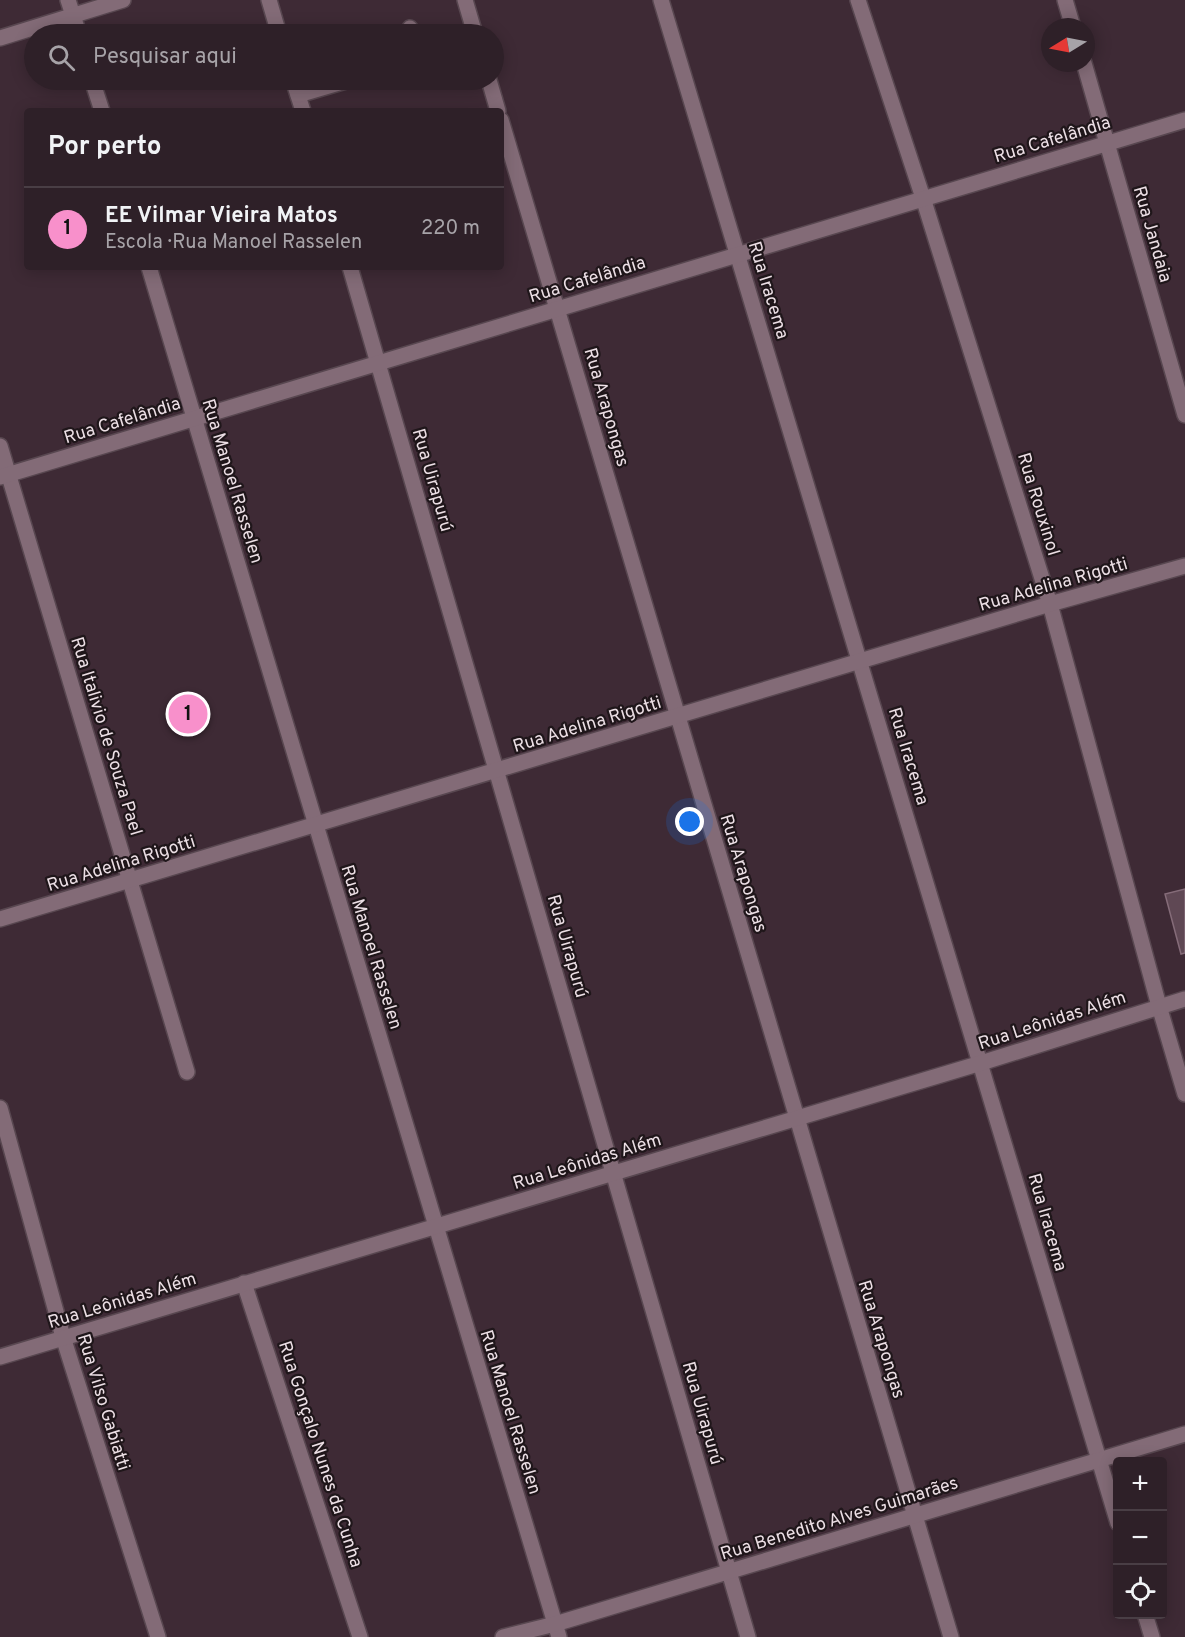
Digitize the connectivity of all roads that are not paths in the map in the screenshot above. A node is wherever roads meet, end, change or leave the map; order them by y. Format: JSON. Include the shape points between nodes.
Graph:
{"nodes":[{"id":1,"x":68,"y":0,"type":"edge"},
{"id":2,"x":123,"y":0,"type":"edge"},
{"id":3,"x":269,"y":0,"type":"edge"},
{"id":4,"x":465,"y":0,"type":"edge"},
{"id":5,"x":661,"y":0,"type":"edge"},
{"id":6,"x":858,"y":0,"type":"edge"},
{"id":7,"x":1065,"y":0,"type":"edge"},
{"id":8,"x":73,"y":15,"type":"junction"},
{"id":9,"x":1070,"y":18,"type":"edge"},
{"id":10,"x":44,"y":24,"type":"edge"},
{"id":11,"x":76,"y":24,"type":"edge"},
{"id":12,"x":276,"y":24,"type":"edge"},
{"id":13,"x":472,"y":24,"type":"edge"},
{"id":14,"x":24,"y":30,"type":"edge"},
{"id":15,"x":0,"y":38,"type":"edge"},
{"id":16,"x":1087,"y":72,"type":"edge"},
{"id":17,"x":95,"y":90,"type":"edge"},
{"id":18,"x":296,"y":90,"type":"edge"},
{"id":19,"x":315,"y":90,"type":"edge"},
{"id":20,"x":492,"y":90,"type":"edge"},
{"id":21,"x":298,"y":95,"type":"junction"},
{"id":22,"x":101,"y":108,"type":"edge"},
{"id":23,"x":302,"y":108,"type":"edge"},
{"id":24,"x":497,"y":108,"type":"edge"},
{"id":25,"x":1185,"y":120,"type":"edge"},
{"id":26,"x":504,"y":130,"type":"edge"},
{"id":27,"x":1107,"y":143,"type":"junction"},
{"id":28,"x":923,"y":198,"type":"junction"},
{"id":29,"x":738,"y":254,"type":"junction"},
{"id":30,"x":150,"y":270,"type":"edge"},
{"id":31,"x":351,"y":270,"type":"edge"},
{"id":32,"x":558,"y":308,"type":"junction"},
{"id":33,"x":379,"y":362,"type":"junction"},
{"id":34,"x":1185,"y":416,"type":"edge"},
{"id":35,"x":194,"y":418,"type":"junction"},
{"id":36,"x":0,"y":446,"type":"edge"},
{"id":37,"x":4,"y":475,"type":"edge"},
{"id":38,"x":1185,"y":566,"type":"edge"},
{"id":39,"x":1050,"y":604,"type":"junction"},
{"id":40,"x":860,"y":663,"type":"junction"},
{"id":41,"x":678,"y":717,"type":"junction"},
{"id":42,"x":497,"y":771,"type":"junction"},
{"id":43,"x":315,"y":825,"type":"junction"},
{"id":44,"x":130,"y":880,"type":"junction"},
{"id":45,"x":0,"y":919,"type":"edge"},
{"id":46,"x":1185,"y":999,"type":"edge"},
{"id":47,"x":1159,"y":1006,"type":"junction"},
{"id":48,"x":981,"y":1063,"type":"junction"},
{"id":49,"x":187,"y":1072,"type":"dead end"},
{"id":50,"x":1185,"y":1094,"type":"edge"},
{"id":51,"x":0,"y":1108,"type":"edge"},
{"id":52,"x":796,"y":1119,"type":"junction"},
{"id":53,"x":614,"y":1173,"type":"junction"},
{"id":54,"x":435,"y":1227,"type":"junction"},
{"id":55,"x":244,"y":1283,"type":"junction"},
{"id":56,"x":63,"y":1337,"type":"junction"},
{"id":57,"x":0,"y":1357,"type":"edge"},
{"id":58,"x":1185,"y":1434,"type":"edge"},
{"id":59,"x":1098,"y":1460,"type":"junction"},
{"id":60,"x":1114,"y":1511,"type":"edge"},
{"id":61,"x":914,"y":1515,"type":"junction"},
{"id":62,"x":728,"y":1572,"type":"junction"},
{"id":63,"x":1147,"y":1619,"type":"edge"},
{"id":64,"x":557,"y":1630,"type":"edge"},
{"id":65,"x":158,"y":1637,"type":"edge"},
{"id":66,"x":360,"y":1637,"type":"edge"},
{"id":67,"x":503,"y":1637,"type":"edge"},
{"id":68,"x":748,"y":1637,"type":"edge"},
{"id":69,"x":951,"y":1637,"type":"edge"},
{"id":70,"x":1152,"y":1637,"type":"edge"}],
"edges":[{"from":1,"to":8,"type":"street"},
{"from":2,"to":8,"type":"street"},
{"from":3,"to":12,"type":"street"},
{"from":4,"to":13,"type":"street"},
{"from":5,"to":29,"type":"street","name":"Rua Iracema"},
{"from":6,"to":28,"type":"street","name":"Rua Rouxinol"},
{"from":7,"to":9,"type":"street"},
{"from":8,"to":10,"type":"street"},
{"from":8,"to":11,"type":"street"},
{"from":14,"to":15,"type":"street"},
{"from":16,"to":27,"type":"street","name":"Rua Jandaia"},
{"from":17,"to":22,"type":"street"},
{"from":18,"to":21,"type":"street"},
{"from":19,"to":21,"type":"street"},
{"from":20,"to":24,"type":"street"},
{"from":21,"to":23,"type":"street"},
{"from":25,"to":27,"type":"street","name":"Rua Cafelândia"},
{"from":26,"to":32,"type":"street","name":"Rua Arapongas"},
{"from":27,"to":28,"type":"street","name":"Rua Cafelândia"},
{"from":27,"to":34,"type":"street","name":"Rua Jandaia"},
{"from":28,"to":29,"type":"street","name":"Rua Cafelândia"},
{"from":28,"to":39,"type":"street","name":"Rua Rouxinol"},
{"from":29,"to":32,"type":"street","name":"Rua Cafelândia"},
{"from":29,"to":40,"type":"street","name":"Rua Iracema"},
{"from":30,"to":35,"type":"street","name":"Rua Manoel Rasselen"},
{"from":31,"to":33,"type":"street","name":"Rua Uirapurú"},
{"from":32,"to":33,"type":"street","name":"Rua Cafelândia"},
{"from":32,"to":41,"type":"street","name":"Rua Arapongas"},
{"from":33,"to":35,"type":"street","name":"Rua Cafelândia"},
{"from":33,"to":42,"type":"street","name":"Rua Uirapurú"},
{"from":35,"to":37,"type":"street","name":"Rua Cafelândia"},
{"from":35,"to":43,"type":"street","name":"Rua Manoel Rasselen"},
{"from":36,"to":37,"type":"street","name":"Rua Italivio de Souza Pael"},
{"from":37,"to":44,"type":"street","name":"Rua Italivio de Souza Pael"},
{"from":38,"to":39,"type":"street","name":"Rua Adelina Rigotti"},
{"from":39,"to":40,"type":"street","name":"Rua Adelina Rigotti"},
{"from":39,"to":47,"type":"street","name":"Rua Rouxinol"},
{"from":40,"to":41,"type":"street","name":"Rua Adelina Rigotti"},
{"from":40,"to":48,"type":"street","name":"Rua Iracema"},
{"from":41,"to":42,"type":"street","name":"Rua Adelina Rigotti"},
{"from":41,"to":52,"type":"street","name":"Rua Arapongas"},
{"from":42,"to":43,"type":"street","name":"Rua Adelina Rigotti"},
{"from":42,"to":53,"type":"street","name":"Rua Uirapurú"},
{"from":43,"to":44,"type":"street","name":"Rua Adelina Rigotti"},
{"from":43,"to":54,"type":"street","name":"Rua Manoel Rasselen"},
{"from":44,"to":45,"type":"street","name":"Rua Adelina Rigotti"},
{"from":44,"to":49,"type":"street","name":"Rua Italivio de Souza Pael"},
{"from":46,"to":47,"type":"street","name":"Rua Leônidas Além"},
{"from":47,"to":48,"type":"street","name":"Rua Leônidas Além"},
{"from":47,"to":50,"type":"street","name":"Rua Rouxinol"},
{"from":48,"to":52,"type":"street","name":"Rua Leônidas Além"},
{"from":48,"to":59,"type":"street","name":"Rua Iracema"},
{"from":51,"to":56,"type":"street","name":"Rua Vilso Gabiatti"},
{"from":52,"to":53,"type":"street","name":"Rua Leônidas Além"},
{"from":52,"to":61,"type":"street","name":"Rua Arapongas"},
{"from":53,"to":54,"type":"street","name":"Rua Leônidas Além"},
{"from":53,"to":62,"type":"street","name":"Rua Uirapurú"},
{"from":54,"to":55,"type":"street","name":"Rua Leônidas Além"},
{"from":54,"to":64,"type":"street","name":"Rua Manoel Rasselen"},
{"from":55,"to":56,"type":"street","name":"Rua Leônidas Além"},
{"from":55,"to":66,"type":"street","name":"Rua Gonçalo Nunes da Cunha"},
{"from":56,"to":57,"type":"street","name":"Rua Leônidas Além"},
{"from":56,"to":65,"type":"street","name":"Rua Vilso Gabiatti"},
{"from":58,"to":59,"type":"street","name":"Rua Benedito Alves Guimarães"},
{"from":59,"to":60,"type":"street","name":"Rua Iracema"},
{"from":59,"to":61,"type":"street","name":"Rua Benedito Alves Guimarães"},
{"from":61,"to":62,"type":"street","name":"Rua Benedito Alves Guimarães"},
{"from":61,"to":69,"type":"street","name":"Rua Arapongas"},
{"from":62,"to":64,"type":"street","name":"Rua Benedito Alves Guimarães"},
{"from":62,"to":68,"type":"street","name":"Rua Uirapurú"},
{"from":63,"to":70,"type":"street"},
{"from":64,"to":67,"type":"street","name":"Rua Benedito Alves Guimarães"}]}
